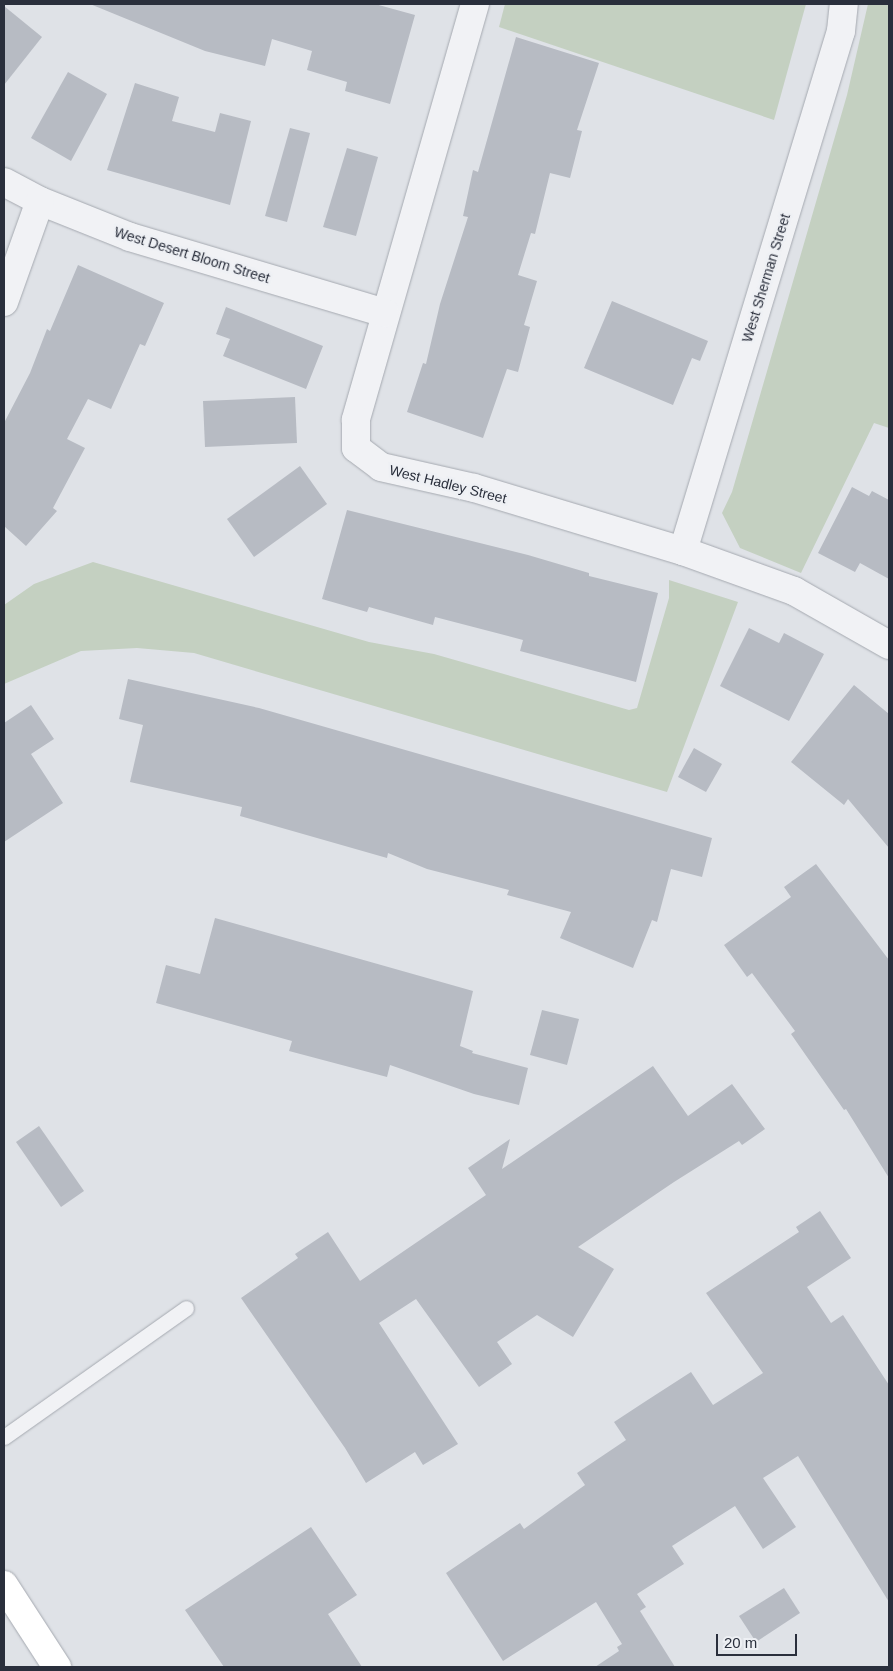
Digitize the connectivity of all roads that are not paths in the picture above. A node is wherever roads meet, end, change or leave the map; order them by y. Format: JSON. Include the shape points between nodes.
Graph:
{"nodes":[{"id":1,"x":475,"y":4,"type":"edge"},
{"id":2,"x":844,"y":4,"type":"edge"},
{"id":3,"x":4,"y":182,"type":"edge"},
{"id":4,"x":40,"y":201,"type":"junction"},
{"id":5,"x":4,"y":302,"type":"edge"},
{"id":6,"x":385,"y":313,"type":"junction"},
{"id":7,"x":683,"y":551,"type":"junction"},
{"id":8,"x":889,"y":645,"type":"edge"},
{"id":9,"x":186,"y":1308,"type":"dead end"},
{"id":10,"x":4,"y":1437,"type":"edge"},
{"id":11,"x":4,"y":1585,"type":"edge"},
{"id":12,"x":57,"y":1667,"type":"edge"}],
"edges":[{"from":1,"to":6,"type":"street","name":"West Hadley Street"},
{"from":2,"to":7,"type":"street","name":"West Sherman Street","via":[[841,31]]},
{"from":3,"to":4,"type":"street","name":"West Desert Bloom Street"},
{"from":4,"to":5,"type":"street"},
{"from":4,"to":6,"type":"street","name":"West Desert Bloom Street","via":[[130,237]]},
{"from":6,"to":7,"type":"street","name":"West Hadley Street","via":[[356,420],[356,448],[381,467],[474,488]]},
{"from":7,"to":8,"type":"street","name":"West Hadley Street","via":[[794,591]]},
{"from":9,"to":10,"type":"lane"},
{"from":11,"to":12,"type":"main road"}]}
